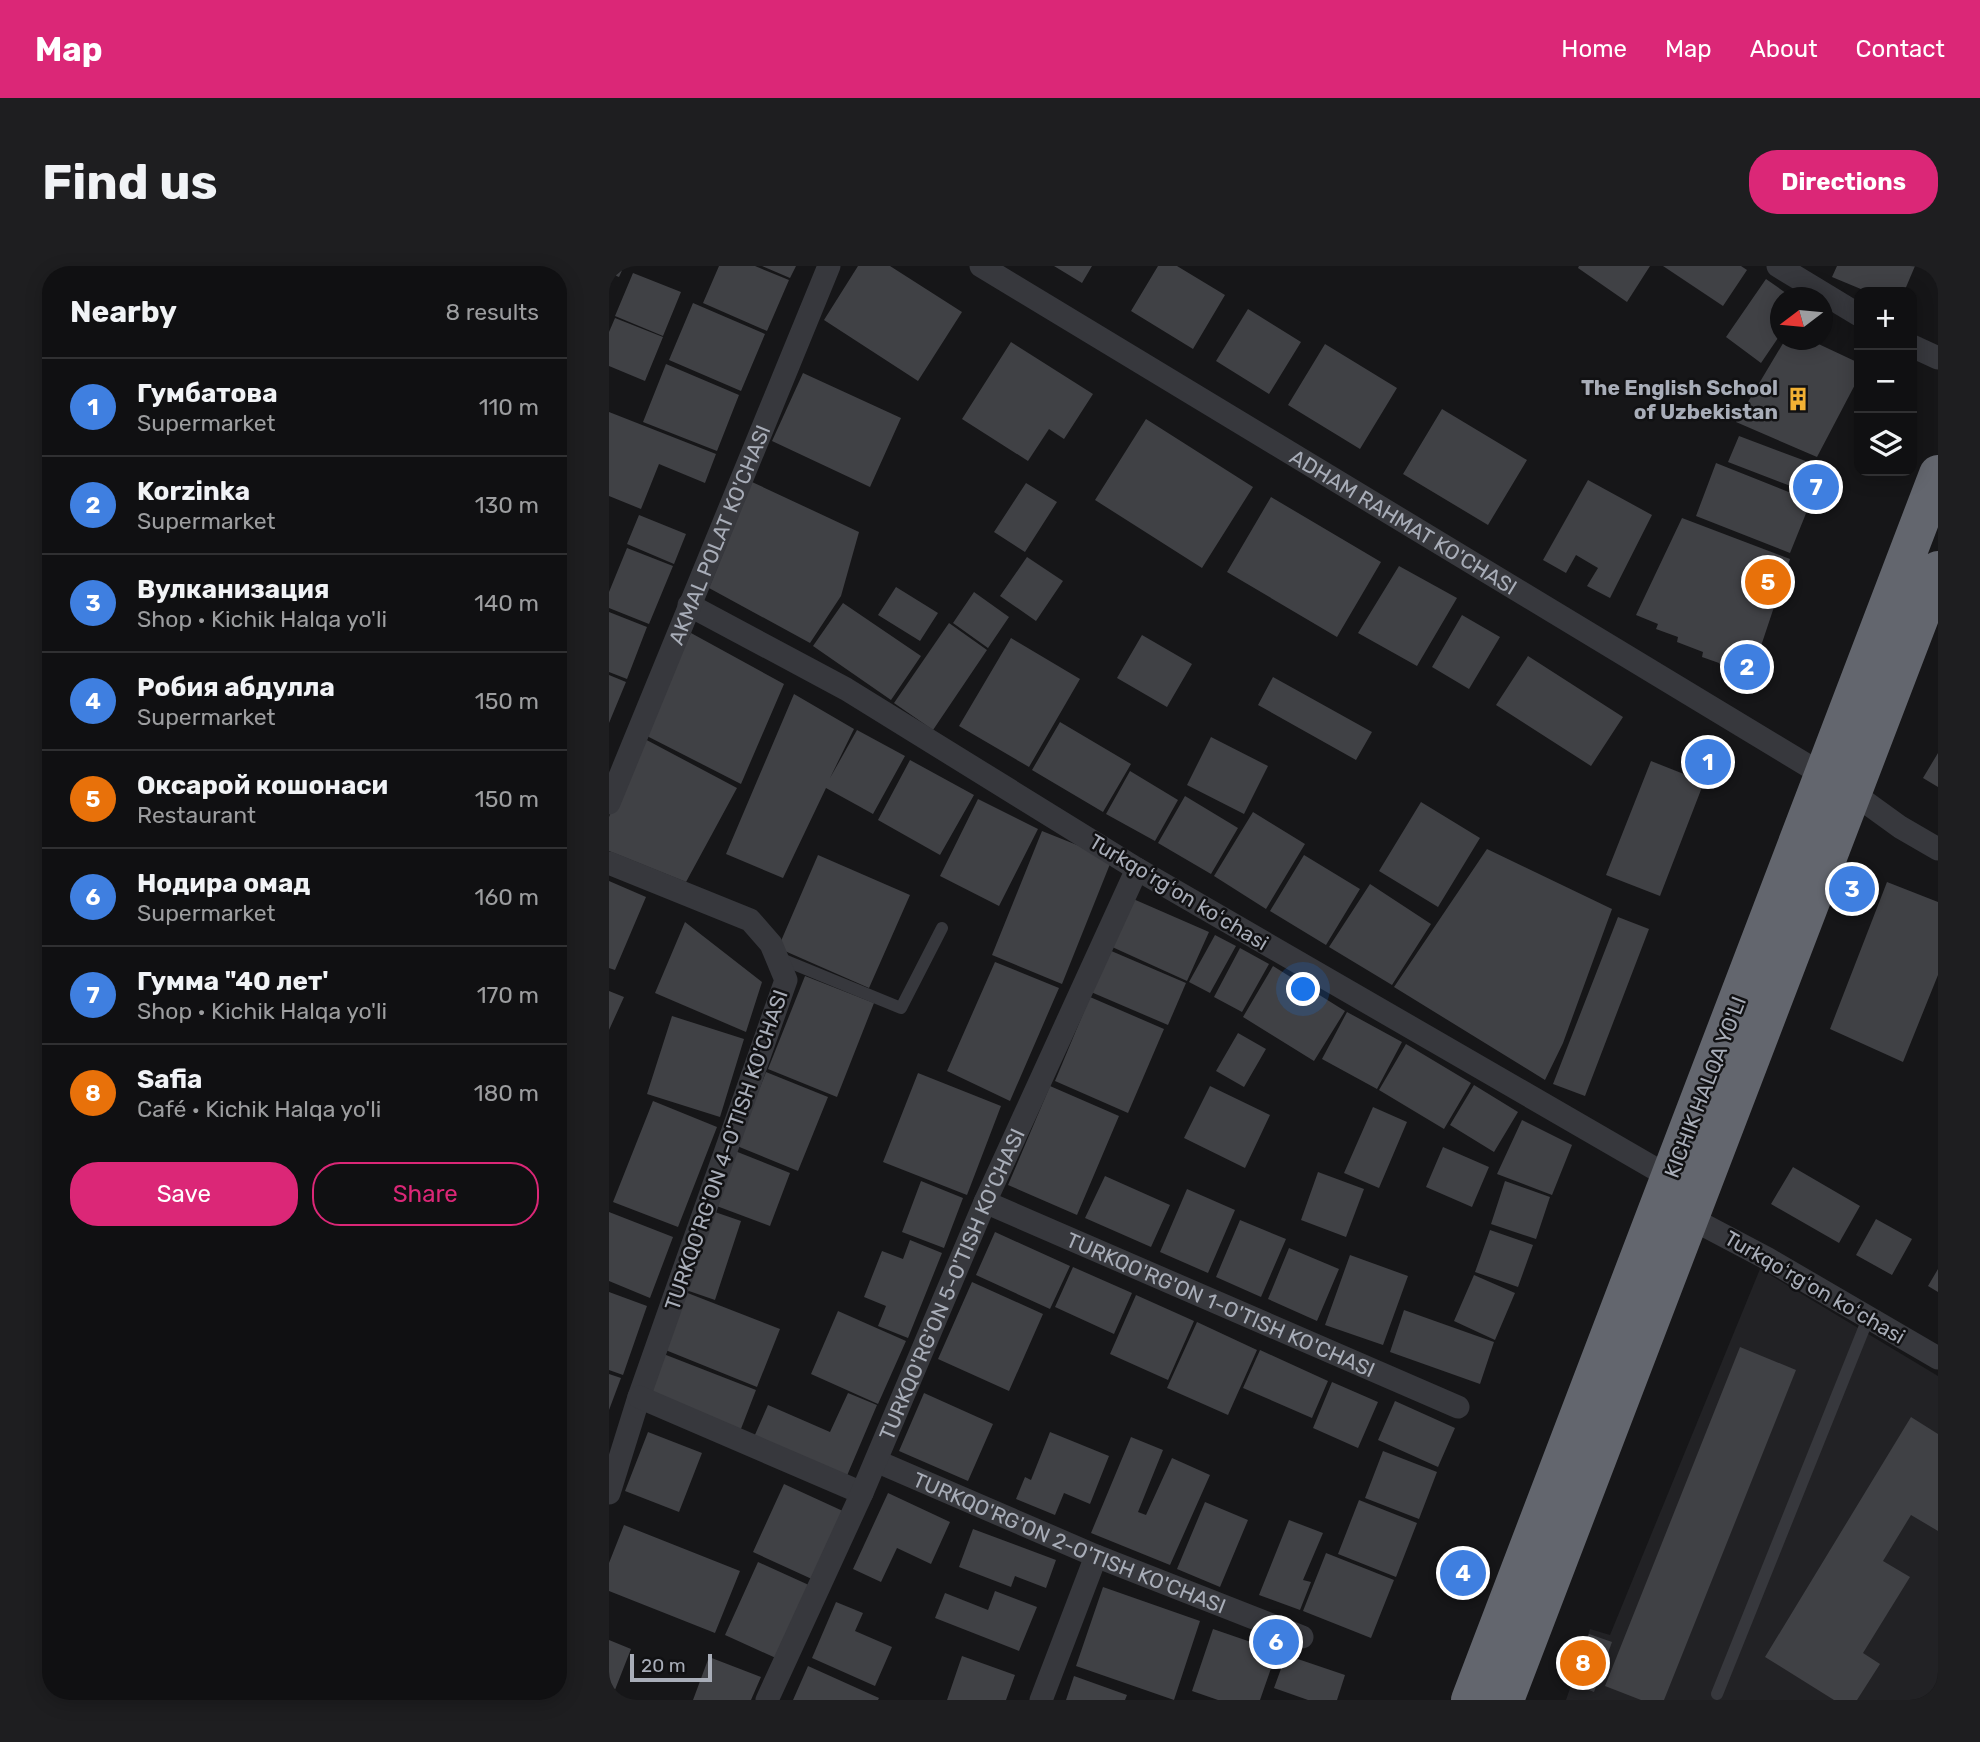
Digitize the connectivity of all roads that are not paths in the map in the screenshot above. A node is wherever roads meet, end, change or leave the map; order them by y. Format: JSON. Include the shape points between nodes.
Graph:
{"nodes":[{"id":1,"x":829,"y":266,"type":"edge"},
{"id":2,"x":981,"y":266,"type":"edge"},
{"id":3,"x":1778,"y":266,"type":"edge"},
{"id":4,"x":1854,"y":312,"type":"edge"},
{"id":5,"x":1917,"y":348,"type":"edge"},
{"id":6,"x":1938,"y":358,"type":"edge"},
{"id":7,"x":1938,"y":474,"type":"edge"},
{"id":8,"x":1938,"y":570,"type":"edge"},
{"id":9,"x":689,"y":605,"type":"junction"},
{"id":10,"x":1839,"y":785,"type":"junction"},
{"id":11,"x":609,"y":803,"type":"edge"},
{"id":12,"x":1938,"y":849,"type":"edge"},
{"id":13,"x":609,"y":863,"type":"edge"},
{"id":14,"x":1137,"y":869,"type":"junction"},
{"id":15,"x":942,"y":928,"type":"dead end"},
{"id":16,"x":779,"y":958,"type":"junction"},
{"id":17,"x":1680,"y":1198,"type":"junction"},
{"id":18,"x":985,"y":1202,"type":"junction"},
{"id":19,"x":1869,"y":1316,"type":"junction"},
{"id":20,"x":1938,"y":1358,"type":"edge"},
{"id":21,"x":639,"y":1397,"type":"junction"},
{"id":22,"x":1458,"y":1407,"type":"dead end"},
{"id":23,"x":615,"y":1459,"type":"edge"},
{"id":24,"x":876,"y":1461,"type":"junction"},
{"id":25,"x":609,"y":1493,"type":"edge"},
{"id":26,"x":862,"y":1493,"type":"junction"},
{"id":27,"x":1096,"y":1556,"type":"junction"},
{"id":28,"x":1302,"y":1637,"type":"dead end"},
{"id":29,"x":1717,"y":1694,"type":"dead end"},
{"id":30,"x":767,"y":1700,"type":"edge"},
{"id":31,"x":1041,"y":1700,"type":"edge"},
{"id":32,"x":1470,"y":1700,"type":"edge"},
{"id":33,"x":1505,"y":1700,"type":"edge"}],
"edges":[{"from":1,"to":9,"type":"street","name":"AKMAL POLAT KO'CHASI"},
{"from":2,"to":10,"type":"street","name":"ADHAM RAHMAT KO'CHASI"},
{"from":3,"to":4,"type":"street"},
{"from":5,"to":6,"type":"street"},
{"from":7,"to":10,"type":"highway","name":"KICHIK HALQA YO'LI"},
{"from":8,"to":10,"type":"highway","name":"KICHIK HALQA YO'LI"},
{"from":9,"to":11,"type":"street","name":"AKMAL POLAT KO'CHASI"},
{"from":9,"to":14,"type":"street","name":"Turkqoʻrgʻon koʻchasi","via":[[846,689]]},
{"from":10,"to":12,"type":"street","name":"ADHAM RAHMAT KO'CHASI"},
{"from":10,"to":17,"type":"highway","name":"KICHIK HALQA YO'LI"},
{"from":13,"to":16,"type":"street","name":"TURKQO'RG'ON 4-O'TISH KO'CHASI","via":[[750,920]]},
{"from":14,"to":17,"type":"street","name":"Turkqoʻrgʻon koʻchasi"},
{"from":14,"to":18,"type":"street","name":"TURKQO'RG'ON 5-O'TISH KO'CHASI"},
{"from":15,"to":16,"type":"lane","via":[[901,1008]]},
{"from":16,"to":21,"type":"street","name":"TURKQO'RG'ON 4-O'TISH KO'CHASI","via":[[784,988]]},
{"from":17,"to":19,"type":"street","name":"Turkqoʻrgʻon koʻchasi"},
{"from":17,"to":32,"type":"highway","name":"KICHIK HALQA YO'LI"},
{"from":17,"to":33,"type":"highway","name":"KICHIK HALQA YO'LI"},
{"from":18,"to":22,"type":"street","name":"TURKQO'RG'ON 1-O'TISH KO'CHASI"},
{"from":18,"to":24,"type":"street","name":"TURKQO'RG'ON 5-O'TISH KO'CHASI"},
{"from":19,"to":20,"type":"street","name":"Turkqoʻrgʻon koʻchasi"},
{"from":19,"to":29,"type":"lane"},
{"from":21,"to":23,"type":"street","name":"TURKQO'RG'ON 4-O'TISH KO'CHASI"},
{"from":21,"to":26,"type":"street"},
{"from":23,"to":25,"type":"street","name":"TURKQO'RG'ON 4-O'TISH KO'CHASI"},
{"from":24,"to":26,"type":"street","name":"TURKQO'RG'ON 5-O'TISH KO'CHASI"},
{"from":24,"to":27,"type":"street","name":"TURKQO'RG'ON 2-O'TISH KO'CHASI"},
{"from":26,"to":30,"type":"street","name":"TURKQO'RG'ON 5-O'TISH KO'CHASI"},
{"from":27,"to":28,"type":"street","name":"TURKQO'RG'ON 2-O'TISH KO'CHASI"},
{"from":27,"to":31,"type":"street"}]}
